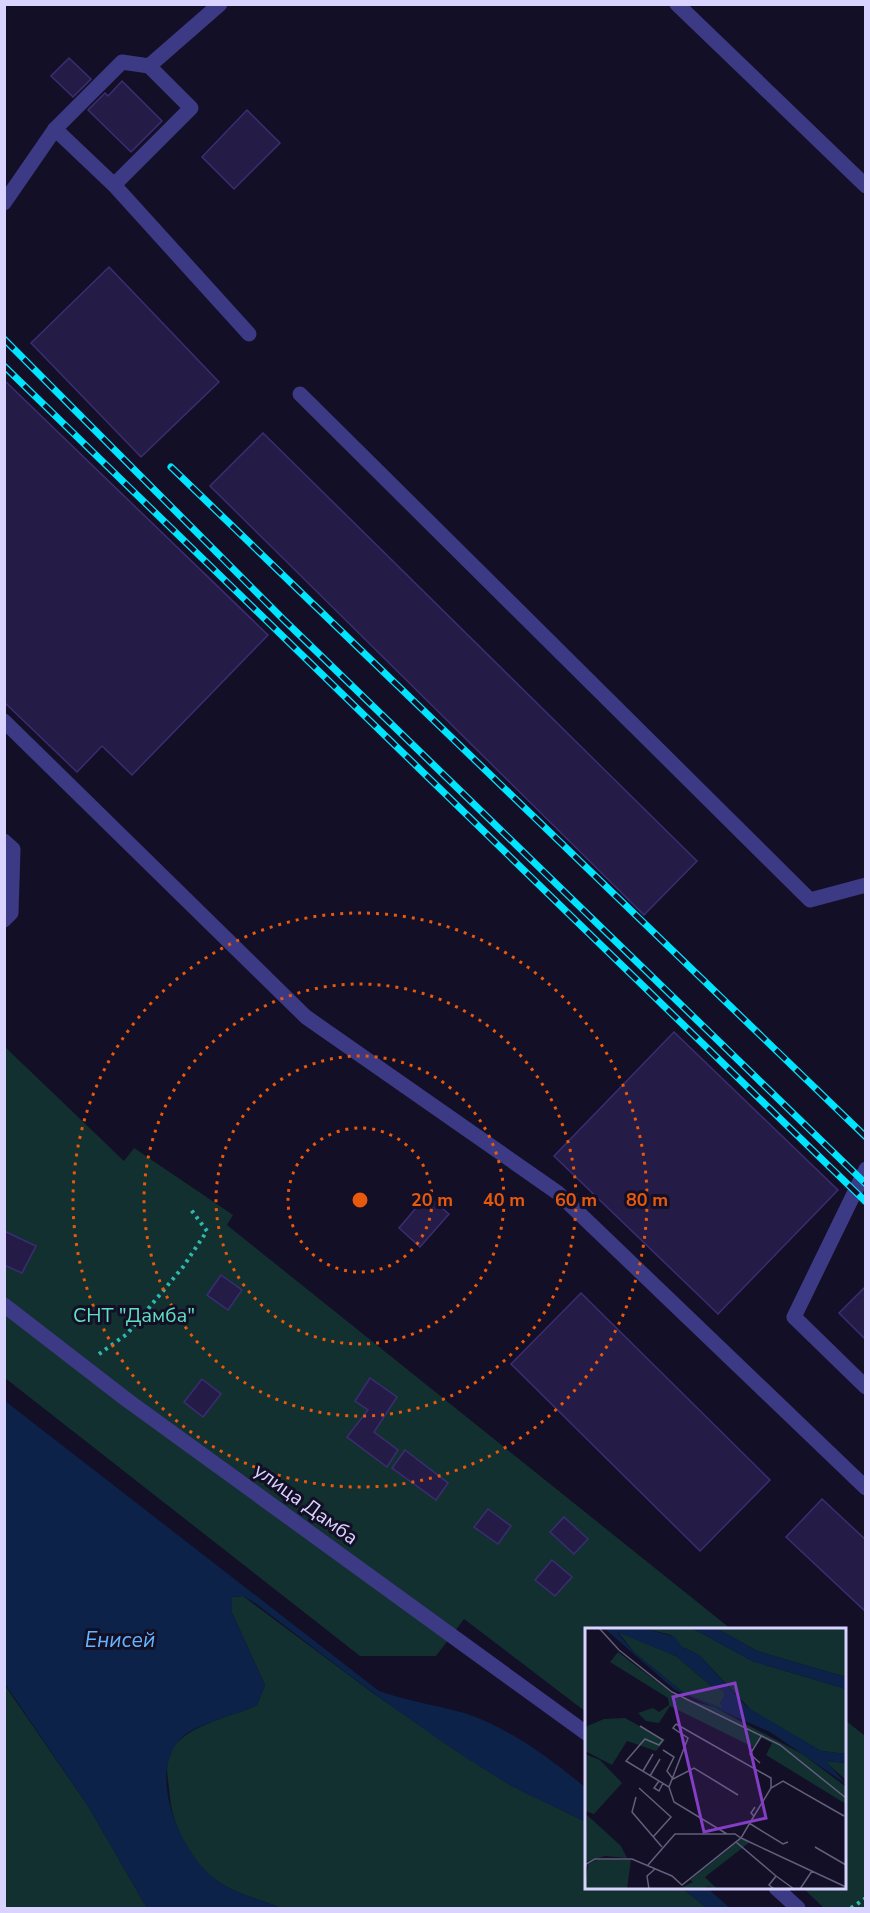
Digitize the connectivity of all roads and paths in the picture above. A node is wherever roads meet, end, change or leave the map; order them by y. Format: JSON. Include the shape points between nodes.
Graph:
{"nodes":[{"id":1,"x":220,"y":4,"type":"edge"},
{"id":2,"x":677,"y":4,"type":"edge"},
{"id":3,"x":149,"y":66,"type":"junction"},
{"id":4,"x":55,"y":129,"type":"junction"},
{"id":5,"x":114,"y":185,"type":"junction"},
{"id":6,"x":866,"y":186,"type":"edge"},
{"id":7,"x":4,"y":203,"type":"edge"},
{"id":8,"x":249,"y":334,"type":"dead end"},
{"id":9,"x":300,"y":394,"type":"dead end"},
{"id":10,"x":4,"y":721,"type":"edge"},
{"id":11,"x":4,"y":841,"type":"edge"},
{"id":12,"x":866,"y":885,"type":"edge"},
{"id":13,"x":4,"y":920,"type":"edge"},
{"id":14,"x":866,"y":1169,"type":"edge"},
{"id":15,"x":189,"y":1207,"type":"dead end"},
{"id":16,"x":4,"y":1305,"type":"edge"},
{"id":17,"x":81,"y":1366,"type":"junction"},
{"id":18,"x":866,"y":1387,"type":"edge"},
{"id":19,"x":866,"y":1488,"type":"edge"},
{"id":20,"x":585,"y":1732,"type":"edge"},
{"id":21,"x":778,"y":1889,"type":"edge"},
{"id":22,"x":866,"y":1898,"type":"edge"},
{"id":23,"x":798,"y":1908,"type":"edge"},
{"id":24,"x":851,"y":1908,"type":"edge"}],
"edges":[{"from":1,"to":3,"type":"street"},
{"from":2,"to":6,"type":"street"},
{"from":3,"to":4,"type":"street","via":[[122,62]]},
{"from":3,"to":5,"type":"street","via":[[191,108]]},
{"from":4,"to":5,"type":"street"},
{"from":4,"to":7,"type":"street"},
{"from":5,"to":8,"type":"street"},
{"from":9,"to":12,"type":"street","via":[[810,900]]},
{"from":10,"to":19,"type":"street","via":[[306,1017],[558,1193]]},
{"from":11,"to":13,"type":"street","via":[[13,849],[11,913]]},
{"from":14,"to":18,"type":"street","via":[[794,1317]]},
{"from":15,"to":17,"type":"path","via":[[207,1231],[183,1267],[127,1334]]},
{"from":16,"to":17,"type":"street","name":"улица Дамба"},
{"from":17,"to":20,"type":"street","name":"улица Дамба"},
{"from":21,"to":23,"type":"street"},
{"from":22,"to":24,"type":"path"}]}
